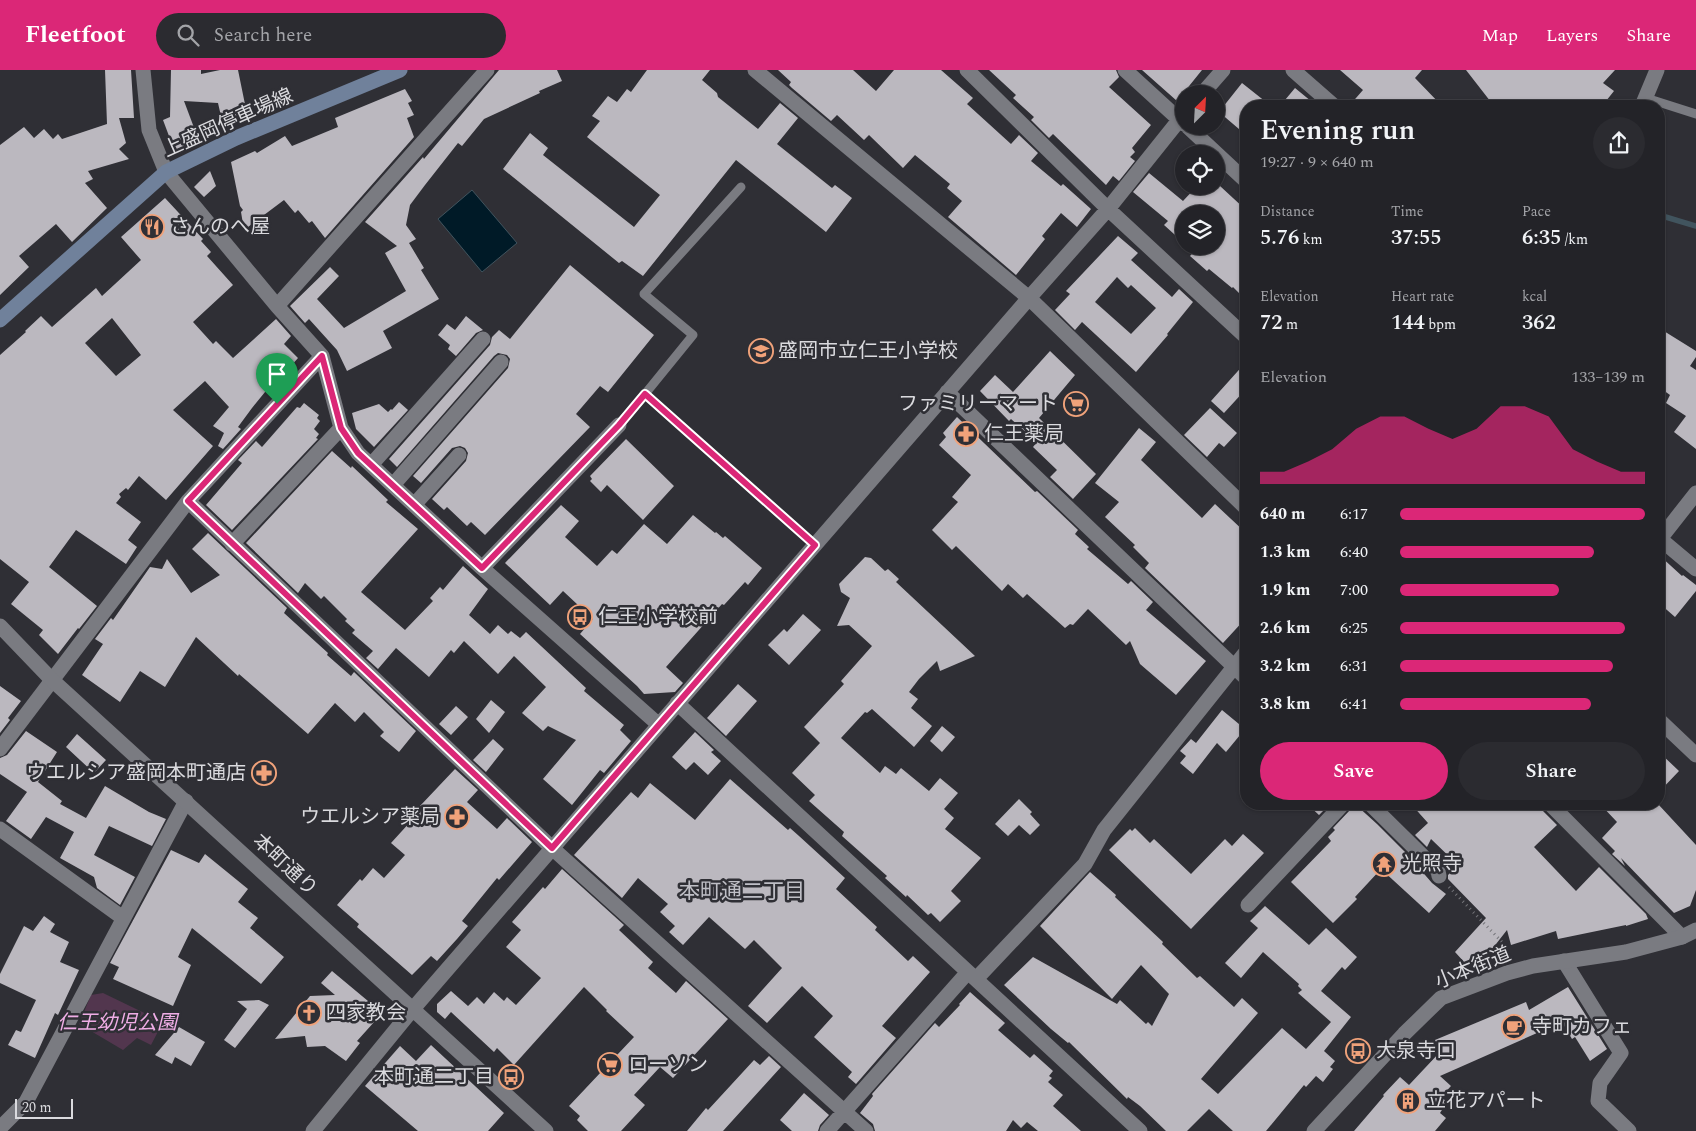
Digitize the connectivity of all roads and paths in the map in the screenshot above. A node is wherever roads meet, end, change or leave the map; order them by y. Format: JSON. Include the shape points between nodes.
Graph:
{"nodes":[{"id":1,"x":142,"y":70,"type":"edge"},
{"id":2,"x":400,"y":70,"type":"edge"},
{"id":3,"x":487,"y":70,"type":"edge"},
{"id":4,"x":755,"y":70,"type":"edge"},
{"id":5,"x":967,"y":70,"type":"edge"},
{"id":6,"x":1125,"y":70,"type":"edge"},
{"id":7,"x":1223,"y":70,"type":"edge"},
{"id":8,"x":1293,"y":70,"type":"edge"},
{"id":9,"x":1658,"y":70,"type":"edge"},
{"id":10,"x":1210,"y":85,"type":"edge"},
{"id":11,"x":1327,"y":100,"type":"edge"},
{"id":12,"x":1645,"y":100,"type":"edge"},
{"id":13,"x":1665,"y":107,"type":"edge"},
{"id":14,"x":1175,"y":114,"type":"edge"},
{"id":15,"x":1696,"y":114,"type":"edge"},
{"id":16,"x":1175,"y":130,"type":"edge"},
{"id":17,"x":1198,"y":135,"type":"edge"},
{"id":18,"x":166,"y":172,"type":"junction"},
{"id":19,"x":1240,"y":175,"type":"edge"},
{"id":20,"x":741,"y":187,"type":"dead end"},
{"id":21,"x":1108,"y":210,"type":"junction"},
{"id":22,"x":1029,"y":298,"type":"junction"},
{"id":23,"x":278,"y":306,"type":"junction"},
{"id":24,"x":0,"y":320,"type":"edge"},
{"id":25,"x":1240,"y":331,"type":"edge"},
{"id":26,"x":483,"y":339,"type":"dead end"},
{"id":27,"x":322,"y":356,"type":"junction"},
{"id":28,"x":501,"y":362,"type":"dead end"},
{"id":29,"x":947,"y":392,"type":"junction"},
{"id":30,"x":645,"y":394,"type":"junction"},
{"id":31,"x":619,"y":425,"type":"joint"},
{"id":32,"x":341,"y":428,"type":"junction"},
{"id":33,"x":459,"y":454,"type":"dead end"},
{"id":34,"x":371,"y":465,"type":"junction"},
{"id":35,"x":393,"y":485,"type":"junction"},
{"id":36,"x":1696,"y":493,"type":"edge"},
{"id":37,"x":188,"y":501,"type":"junction"},
{"id":38,"x":1240,"y":502,"type":"edge"},
{"id":39,"x":414,"y":505,"type":"junction"},
{"id":40,"x":1665,"y":532,"type":"edge"},
{"id":41,"x":232,"y":544,"type":"junction"},
{"id":42,"x":1665,"y":544,"type":"edge"},
{"id":43,"x":815,"y":545,"type":"junction"},
{"id":44,"x":482,"y":568,"type":"junction"},
{"id":45,"x":1696,"y":569,"type":"edge"},
{"id":46,"x":0,"y":626,"type":"edge"},
{"id":47,"x":1240,"y":659,"type":"edge"},
{"id":48,"x":1234,"y":666,"type":"junction"},
{"id":49,"x":1240,"y":672,"type":"edge"},
{"id":50,"x":51,"y":679,"type":"junction"},
{"id":51,"x":677,"y":703,"type":"junction"},
{"id":52,"x":659,"y":724,"type":"junction"},
{"id":53,"x":1665,"y":726,"type":"edge"},
{"id":54,"x":0,"y":749,"type":"edge"},
{"id":55,"x":1696,"y":755,"type":"edge"},
{"id":56,"x":186,"y":801,"type":"junction"},
{"id":57,"x":1337,"y":810,"type":"edge"},
{"id":58,"x":1376,"y":810,"type":"edge"},
{"id":59,"x":1556,"y":810,"type":"edge"},
{"id":60,"x":0,"y":829,"type":"edge"},
{"id":61,"x":552,"y":848,"type":"junction"},
{"id":62,"x":1439,"y":876,"type":"joint"},
{"id":63,"x":1248,"y":905,"type":"dead end"},
{"id":64,"x":123,"y":918,"type":"junction"},
{"id":65,"x":1696,"y":930,"type":"edge"},
{"id":66,"x":1682,"y":937,"type":"junction"},
{"id":67,"x":1507,"y":958,"type":"dead end"},
{"id":68,"x":1564,"y":961,"type":"junction"},
{"id":69,"x":972,"y":976,"type":"junction"},
{"id":70,"x":412,"y":1010,"type":"junction"},
{"id":71,"x":844,"y":1111,"type":"junction"},
{"id":72,"x":0,"y":1128,"type":"edge"},
{"id":73,"x":313,"y":1131,"type":"edge"},
{"id":74,"x":546,"y":1131,"type":"edge"},
{"id":75,"x":827,"y":1131,"type":"edge"},
{"id":76,"x":866,"y":1131,"type":"edge"},
{"id":77,"x":1140,"y":1131,"type":"edge"},
{"id":78,"x":1314,"y":1131,"type":"edge"},
{"id":79,"x":1629,"y":1131,"type":"edge"}],
"edges":[{"from":1,"to":18,"type":"street","via":[[149,130]]},
{"from":2,"to":18,"type":"main road","name":"上盛岡停車場線","via":[[236,138]]},
{"from":3,"to":23,"type":"street"},
{"from":4,"to":22,"type":"street"},
{"from":5,"to":21,"type":"street"},
{"from":6,"to":14,"type":"street"},
{"from":7,"to":10,"type":"street"},
{"from":8,"to":11,"type":"street"},
{"from":9,"to":12,"type":"street"},
{"from":13,"to":15,"type":"lane"},
{"from":16,"to":21,"type":"street"},
{"from":17,"to":19,"type":"street"},
{"from":18,"to":23,"type":"street"},
{"from":18,"to":24,"type":"main road","name":"上盛岡停車場線"},
{"from":20,"to":30,"type":"lane","via":[[644,294],[694,335]]},
{"from":21,"to":22,"type":"street"},
{"from":21,"to":25,"type":"street"},
{"from":22,"to":29,"type":"street"},
{"from":22,"to":38,"type":"street"},
{"from":23,"to":27,"type":"street"},
{"from":26,"to":34,"type":"street"},
{"from":27,"to":32,"type":"street"},
{"from":27,"to":37,"type":"street"},
{"from":28,"to":35,"type":"street"},
{"from":29,"to":43,"type":"street"},
{"from":29,"to":48,"type":"street"},
{"from":30,"to":31,"type":"lane"},
{"from":30,"to":43,"type":"lane"},
{"from":31,"to":44,"type":"street"},
{"from":32,"to":34,"type":"street","via":[[358,453]]},
{"from":32,"to":41,"type":"street"},
{"from":33,"to":39,"type":"street"},
{"from":34,"to":35,"type":"street"},
{"from":35,"to":39,"type":"street"},
{"from":36,"to":40,"type":"street"},
{"from":37,"to":41,"type":"street"},
{"from":37,"to":50,"type":"street"},
{"from":39,"to":44,"type":"street"},
{"from":41,"to":61,"type":"street"},
{"from":42,"to":45,"type":"street"},
{"from":43,"to":51,"type":"street"},
{"from":44,"to":52,"type":"street"},
{"from":46,"to":50,"type":"street","name":"本町通り"},
{"from":47,"to":48,"type":"street"},
{"from":48,"to":49,"type":"street"},
{"from":48,"to":69,"type":"street","via":[[1104,830],[1084,864]]},
{"from":50,"to":54,"type":"street"},
{"from":50,"to":56,"type":"street","name":"本町通り"},
{"from":51,"to":52,"type":"street"},
{"from":51,"to":69,"type":"street"},
{"from":52,"to":61,"type":"street"},
{"from":53,"to":55,"type":"street"},
{"from":56,"to":64,"type":"street"},
{"from":56,"to":70,"type":"street","name":"本町通り"},
{"from":57,"to":63,"type":"street"},
{"from":58,"to":62,"type":"street","via":[[1438,871]]},
{"from":59,"to":66,"type":"street"},
{"from":60,"to":64,"type":"street"},
{"from":61,"to":70,"type":"street"},
{"from":61,"to":71,"type":"street"},
{"from":62,"to":67,"type":"path","via":[[1503,943]]},
{"from":64,"to":72,"type":"street","via":[[26,1102]]},
{"from":65,"to":66,"type":"street","name":"小本街道"},
{"from":66,"to":68,"type":"street","name":"小本街道","via":[[1626,952]]},
{"from":68,"to":78,"type":"street","name":"小本街道","via":[[1507,973],[1441,998]]},
{"from":68,"to":79,"type":"street","via":[[1621,1053],[1600,1082],[1598,1101]]},
{"from":69,"to":71,"type":"street"},
{"from":69,"to":77,"type":"street"},
{"from":70,"to":73,"type":"street"},
{"from":70,"to":74,"type":"street","name":"本町通り"},
{"from":71,"to":75,"type":"street"},
{"from":71,"to":76,"type":"street"}]}
